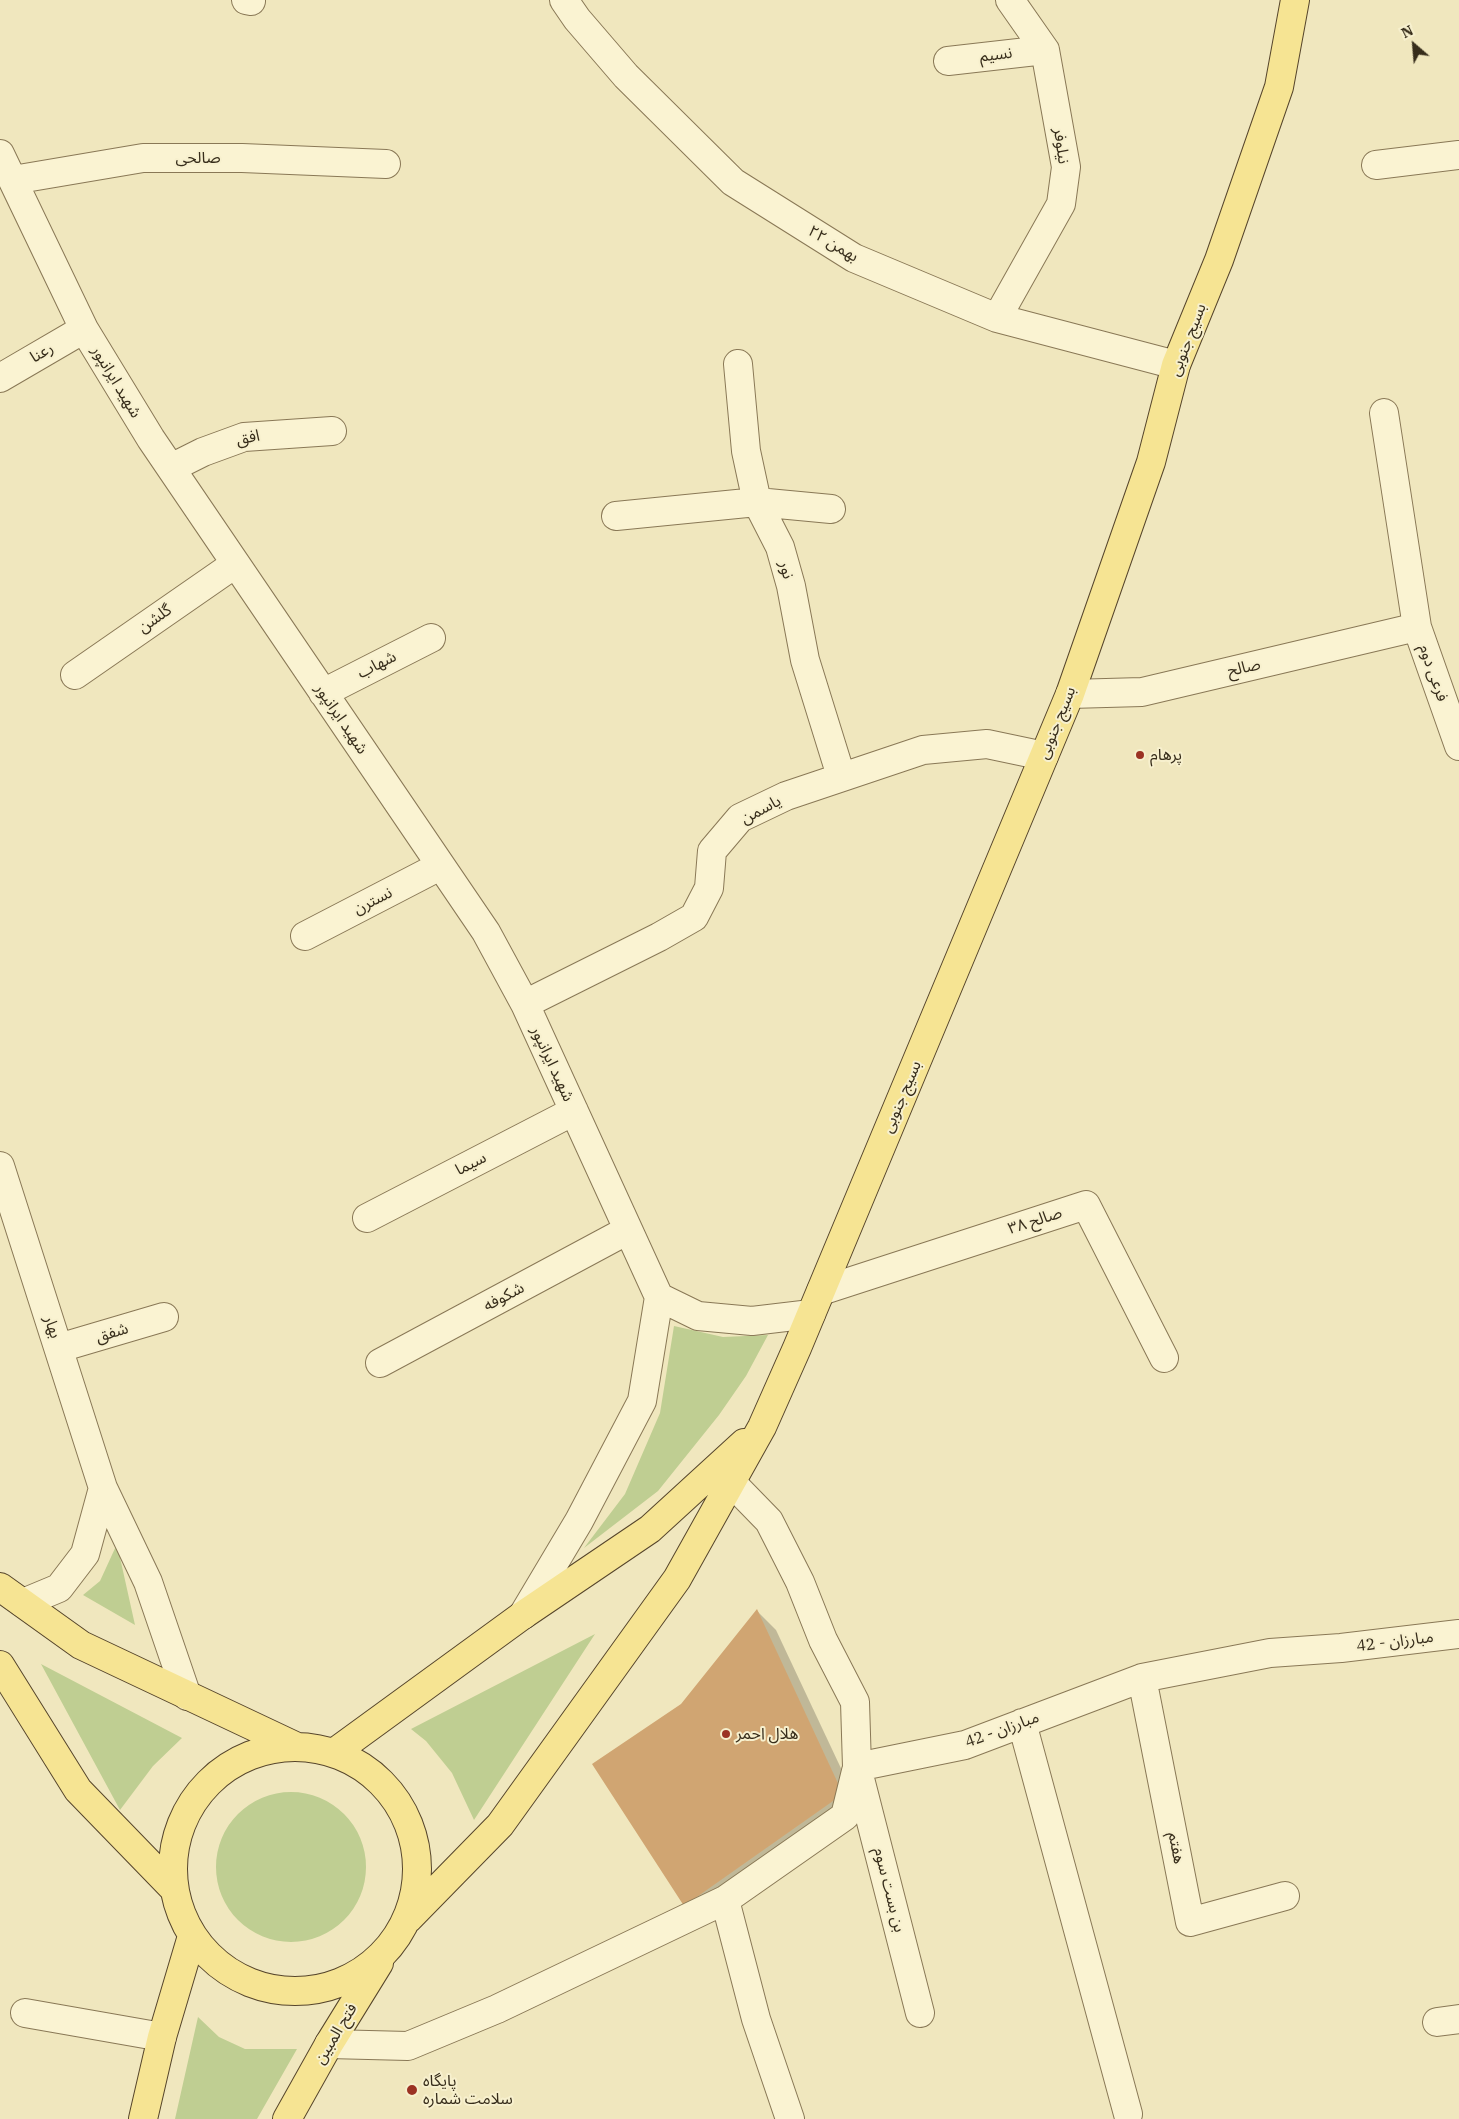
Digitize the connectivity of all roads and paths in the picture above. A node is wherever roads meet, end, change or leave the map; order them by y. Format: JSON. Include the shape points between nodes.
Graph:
{"nodes":[{"id":1,"x":564,"y":0,"type":"edge"},
{"id":2,"x":1010,"y":0,"type":"edge"},
{"id":3,"x":1295,"y":0,"type":"edge"},
{"id":4,"x":1045,"y":50,"type":"junction"},
{"id":5,"x":948,"y":61,"type":"dead end"},
{"id":6,"x":0,"y":154,"type":"edge"},
{"id":7,"x":1459,"y":155,"type":"edge"},
{"id":8,"x":386,"y":164,"type":"dead end"},
{"id":9,"x":1376,"y":165,"type":"dead end"},
{"id":10,"x":12,"y":180,"type":"junction"},
{"id":11,"x":997,"y":318,"type":"junction"},
{"id":12,"x":84,"y":329,"type":"junction"},
{"id":13,"x":738,"y":364,"type":"dead end"},
{"id":14,"x":1176,"y":365,"type":"junction"},
{"id":15,"x":0,"y":378,"type":"edge"},
{"id":16,"x":1384,"y":413,"type":"dead end"},
{"id":17,"x":332,"y":432,"type":"dead end"},
{"id":18,"x":171,"y":468,"type":"junction"},
{"id":19,"x":757,"y":502,"type":"junction"},
{"id":20,"x":831,"y":508,"type":"dead end"},
{"id":21,"x":616,"y":516,"type":"dead end"},
{"id":22,"x":235,"y":564,"type":"junction"},
{"id":23,"x":1417,"y":627,"type":"junction"},
{"id":24,"x":431,"y":638,"type":"dead end"},
{"id":25,"x":75,"y":675,"type":"dead end"},
{"id":26,"x":323,"y":693,"type":"junction"},
{"id":27,"x":1070,"y":694,"type":"junction"},
{"id":28,"x":1459,"y":746,"type":"edge"},
{"id":29,"x":1044,"y":756,"type":"junction"},
{"id":30,"x":841,"y":776,"type":"junction"},
{"id":31,"x":440,"y":866,"type":"junction"},
{"id":32,"x":305,"y":936,"type":"dead end"},
{"id":33,"x":525,"y":1004,"type":"junction"},
{"id":34,"x":574,"y":1111,"type":"junction"},
{"id":35,"x":0,"y":1166,"type":"edge"},
{"id":36,"x":367,"y":1218,"type":"dead end"},
{"id":37,"x":628,"y":1230,"type":"junction"},
{"id":38,"x":659,"y":1297,"type":"junction"},
{"id":39,"x":816,"y":1303,"type":"junction"},
{"id":40,"x":164,"y":1317,"type":"dead end"},
{"id":41,"x":59,"y":1348,"type":"junction"},
{"id":42,"x":1164,"y":1358,"type":"dead end"},
{"id":43,"x":380,"y":1363,"type":"dead end"},
{"id":44,"x":762,"y":1427,"type":"junction"},
{"id":45,"x":731,"y":1482,"type":"junction"},
{"id":46,"x":103,"y":1488,"type":"junction"},
{"id":47,"x":0,"y":1586,"type":"edge"},
{"id":48,"x":23,"y":1603,"type":"junction"},
{"id":49,"x":523,"y":1615,"type":"junction"},
{"id":50,"x":1459,"y":1634,"type":"edge"},
{"id":51,"x":0,"y":1665,"type":"edge"},
{"id":52,"x":1142,"y":1678,"type":"junction"},
{"id":53,"x":186,"y":1696,"type":"junction"},
{"id":54,"x":1022,"y":1723,"type":"junction"},
{"id":55,"x":295,"y":1746,"type":"junction"},
{"id":56,"x":335,"y":1752,"type":"junction"},
{"id":57,"x":857,"y":1767,"type":"junction"},
{"id":58,"x":174,"y":1889,"type":"junction"},
{"id":59,"x":1285,"y":1896,"type":"dead end"},
{"id":60,"x":725,"y":1900,"type":"junction"},
{"id":61,"x":408,"y":1919,"type":"junction"},
{"id":62,"x":192,"y":1936,"type":"junction"},
{"id":63,"x":388,"y":1950,"type":"junction"},
{"id":64,"x":25,"y":2012,"type":"dead end"},
{"id":65,"x":920,"y":2013,"type":"dead end"},
{"id":66,"x":162,"y":2037,"type":"junction"},
{"id":67,"x":329,"y":2044,"type":"junction"},
{"id":68,"x":1128,"y":2114,"type":"dead end"},
{"id":69,"x":143,"y":2119,"type":"edge"},
{"id":70,"x":287,"y":2119,"type":"edge"},
{"id":71,"x":790,"y":2119,"type":"edge"}],
"edges":[{"from":1,"to":11,"type":"street","name":"۲۲ بهمن","via":[[576,19],[626,76],[733,182],[854,258]]},
{"from":2,"to":4,"type":"street","name":"نیلوفر"},
{"from":3,"to":14,"type":"main road","name":"بسیج جنوبی","via":[[1279,88],[1219,260]]},
{"from":4,"to":5,"type":"street","name":"نسیم"},
{"from":4,"to":11,"type":"street","name":"نیلوفر","via":[[1066,167],[1061,204]]},
{"from":6,"to":10,"type":"street","name":"شهید ایرانپور"},
{"from":7,"to":9,"type":"street"},
{"from":8,"to":10,"type":"street","name":"صالحی","via":[[143,158]]},
{"from":10,"to":12,"type":"street","name":"شهید ایرانپور"},
{"from":11,"to":14,"type":"street","name":"۲۲ بهمن"},
{"from":12,"to":15,"type":"street","name":"رعنا"},
{"from":12,"to":18,"type":"street","name":"شهید ایرانپور"},
{"from":13,"to":19,"type":"street","name":"نور","via":[[746,452]]},
{"from":14,"to":27,"type":"main road","name":"بسیج جنوبی","via":[[1151,462]]},
{"from":16,"to":23,"type":"street","name":"فرعی دوم"},
{"from":17,"to":18,"type":"street","name":"افق","via":[[244,437]]},
{"from":18,"to":22,"type":"street","name":"شهید ایرانپور"},
{"from":19,"to":20,"type":"street"},
{"from":19,"to":21,"type":"street"},
{"from":19,"to":30,"type":"street","name":"نور","via":[[780,547],[805,660]]},
{"from":22,"to":25,"type":"street","name":"گلشن"},
{"from":22,"to":26,"type":"street","name":"شهید ایرانپور"},
{"from":23,"to":27,"type":"street","name":"صالح","via":[[1142,692]]},
{"from":23,"to":28,"type":"street","name":"فرعی دوم"},
{"from":24,"to":26,"type":"street","name":"شهاب"},
{"from":26,"to":31,"type":"street","name":"شهید ایرانپور"},
{"from":27,"to":29,"type":"main road","name":"بسیج جنوبی"},
{"from":29,"to":30,"type":"street","name":"یاسمن","via":[[987,744],[924,750]]},
{"from":29,"to":39,"type":"main road","name":"بسیج جنوبی"},
{"from":30,"to":33,"type":"street","name":"یاسمن","via":[[786,796],[740,818],[712,851],[710,888],[694,917]]},
{"from":31,"to":32,"type":"street","name":"نسترن"},
{"from":31,"to":33,"type":"street","name":"شهید ایرانپور","via":[[486,932]]},
{"from":33,"to":34,"type":"street","name":"شهید ایرانپور"},
{"from":34,"to":36,"type":"street","name":"سیما"},
{"from":34,"to":37,"type":"street","name":"شهید ایرانپور"},
{"from":35,"to":41,"type":"street","name":"بهار"},
{"from":37,"to":38,"type":"street","name":"شهید ایرانپور"},
{"from":37,"to":43,"type":"street","name":"شکوفه"},
{"from":38,"to":39,"type":"street","via":[[698,1316],[752,1321]]},
{"from":38,"to":49,"type":"street","via":[[642,1401],[580,1521]]},
{"from":39,"to":42,"type":"street","name":"صالح ۳۸","via":[[1086,1204]]},
{"from":39,"to":44,"type":"main road","name":"بسیج جنوبی"},
{"from":40,"to":41,"type":"street","name":"شفق"},
{"from":41,"to":46,"type":"street","name":"بهار"},
{"from":44,"to":45,"type":"main road","name":"بسیج جنوبی"},
{"from":44,"to":49,"type":"main road","via":[[650,1529]]},
{"from":45,"to":57,"type":"street","via":[[769,1521],[855,1702]]},
{"from":45,"to":61,"type":"main road","name":"بسیج جنوبی","via":[[677,1579],[500,1825]]},
{"from":46,"to":48,"type":"street","via":[[85,1554],[59,1588]]},
{"from":46,"to":53,"type":"street","name":"بهار","via":[[148,1582]]},
{"from":47,"to":48,"type":"main road"},
{"from":48,"to":53,"type":"main road","via":[[81,1645]]},
{"from":49,"to":56,"type":"main road"},
{"from":50,"to":52,"type":"street","name":"مبارزان - 42","via":[[1270,1653]]},
{"from":51,"to":58,"type":"main road","via":[[78,1790]]},
{"from":52,"to":54,"type":"street","name":"مبارزان - 42"},
{"from":52,"to":59,"type":"street","name":"هفتم","via":[[1190,1922]]},
{"from":53,"to":55,"type":"main road"},
{"from":54,"to":57,"type":"street","name":"مبارزان - 42","via":[[965,1745]]},
{"from":54,"to":68,"type":"street"},
{"from":55,"to":56,"type":"main road"},
{"from":55,"to":58,"type":"main road","via":[[253,1754],[216,1775],[189,1807],[174,1847]]},
{"from":56,"to":61,"type":"main road","via":[[371,1771],[398,1801],[415,1838],[418,1879]]},
{"from":57,"to":60,"type":"street","via":[[845,1816]]},
{"from":57,"to":65,"type":"street","name":"بن بست سوم"},
{"from":58,"to":62,"type":"main road","via":[[180,1914]]},
{"from":60,"to":67,"type":"street","via":[[497,2009],[408,2046]]},
{"from":60,"to":71,"type":"street","via":[[756,2019]]},
{"from":61,"to":63,"type":"main road","name":"فتح المبین"},
{"from":62,"to":63,"type":"main road","via":[[217,1964],[250,1983],[286,1991],[324,1988],[359,1974]]},
{"from":62,"to":66,"type":"main road"},
{"from":63,"to":67,"type":"main road","name":"فتح المبین"},
{"from":64,"to":66,"type":"street"},
{"from":66,"to":69,"type":"main road"},
{"from":67,"to":70,"type":"main road","name":"فتح المبین"}]}
